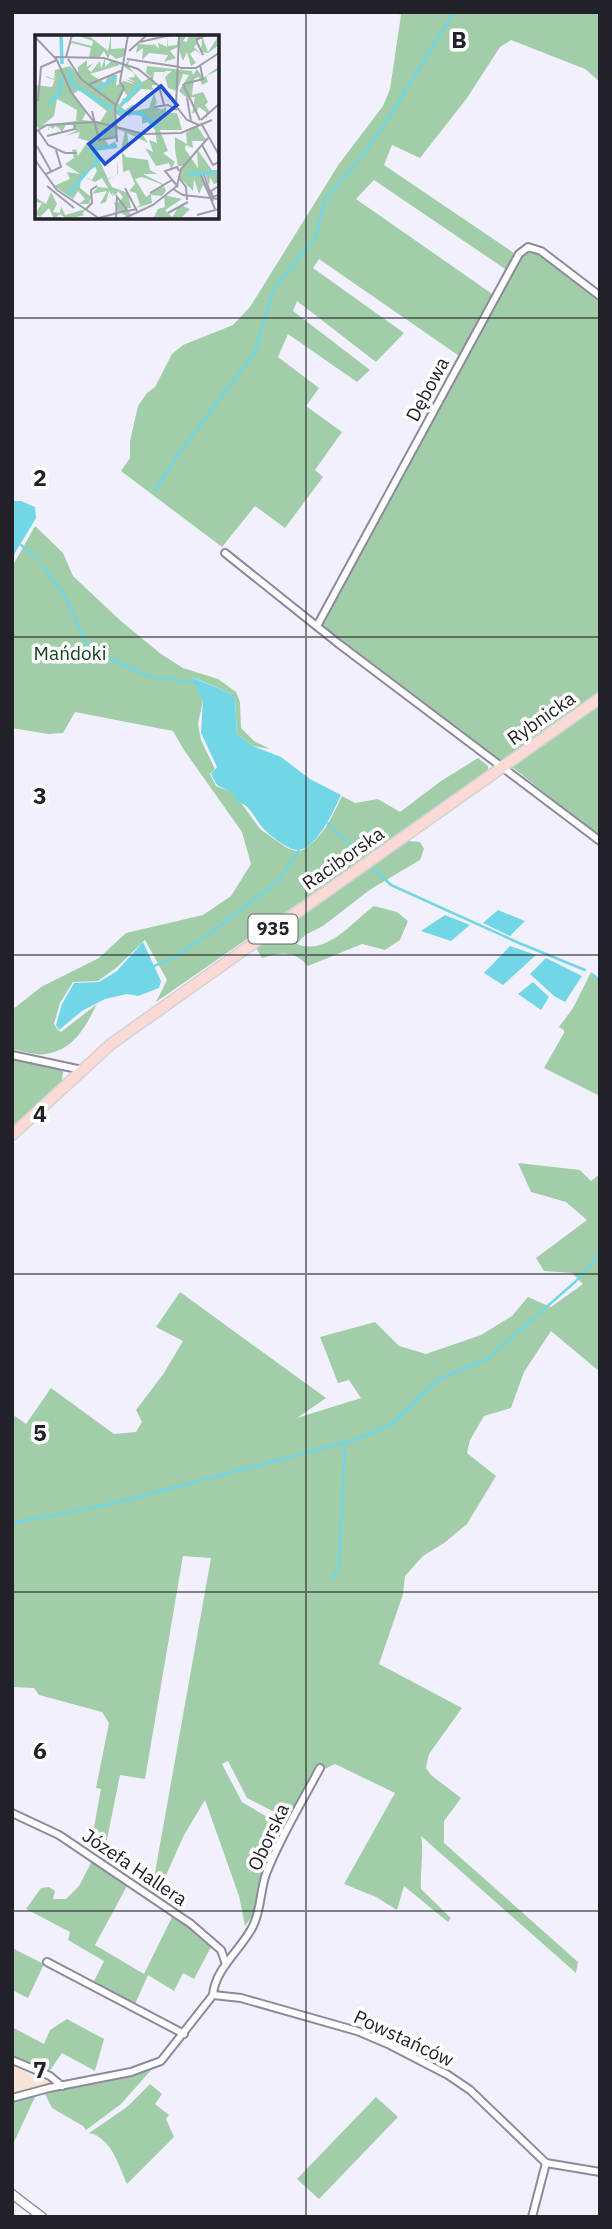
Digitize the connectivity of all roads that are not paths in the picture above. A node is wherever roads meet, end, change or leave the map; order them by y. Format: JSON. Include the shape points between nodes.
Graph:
{"nodes":[{"id":1,"x":600,"y":296,"type":"edge"},
{"id":2,"x":225,"y":554,"type":"dead end"},
{"id":3,"x":317,"y":626,"type":"junction"},
{"id":4,"x":600,"y":698,"type":"edge"},
{"id":5,"x":502,"y":766,"type":"junction"},
{"id":6,"x":600,"y":841,"type":"edge"},
{"id":7,"x":12,"y":1055,"type":"edge"},
{"id":8,"x":83,"y":1070,"type":"junction"},
{"id":9,"x":12,"y":1135,"type":"edge"},
{"id":10,"x":320,"y":1768,"type":"dead end"},
{"id":11,"x":12,"y":1813,"type":"edge"},
{"id":12,"x":47,"y":1962,"type":"dead end"},
{"id":13,"x":226,"y":1964,"type":"junction"},
{"id":14,"x":213,"y":1995,"type":"junction"},
{"id":15,"x":184,"y":2034,"type":"junction"},
{"id":16,"x":12,"y":2060,"type":"edge"},
{"id":17,"x":50,"y":2076,"type":"junction"},
{"id":18,"x":62,"y":2086,"type":"junction"},
{"id":19,"x":49,"y":2088,"type":"junction"},
{"id":20,"x":12,"y":2098,"type":"edge"},
{"id":21,"x":546,"y":2163,"type":"junction"},
{"id":22,"x":600,"y":2172,"type":"edge"},
{"id":23,"x":12,"y":2194,"type":"edge"},
{"id":24,"x":42,"y":2217,"type":"edge"},
{"id":25,"x":531,"y":2217,"type":"edge"}],
"edges":[{"from":1,"to":3,"type":"street","name":"Dębowa","via":[[541,251],[528,247],[519,254]]},
{"from":2,"to":3,"type":"street"},
{"from":3,"to":5,"type":"street"},
{"from":4,"to":5,"type":"main road","name":"Rybnicka","number":"935"},
{"from":5,"to":6,"type":"street"},
{"from":5,"to":8,"type":"main road","name":"Raciborska","number":"935","via":[[111,1044]]},
{"from":7,"to":8,"type":"street"},
{"from":8,"to":9,"type":"main road","name":"Raciborska","number":"935"},
{"from":10,"to":13,"type":"street","name":"Oborska","via":[[271,1863],[252,1928]]},
{"from":11,"to":13,"type":"street","name":"Józefa Hallera","via":[[59,1835],[191,1924],[221,1950]]},
{"from":12,"to":15,"type":"street"},
{"from":13,"to":14,"type":"street","name":"Oborska"},
{"from":14,"to":15,"type":"street"},
{"from":14,"to":21,"type":"street","name":"Powstańców","via":[[241,1998],[390,2045],[470,2090]]},
{"from":15,"to":18,"type":"street","via":[[161,2061]]},
{"from":16,"to":17,"type":"street"},
{"from":17,"to":18,"type":"street"},
{"from":17,"to":19,"type":"street"},
{"from":18,"to":19,"type":"street"},
{"from":19,"to":20,"type":"street"},
{"from":21,"to":22,"type":"street"},
{"from":21,"to":25,"type":"street"},
{"from":23,"to":24,"type":"street"}]}
